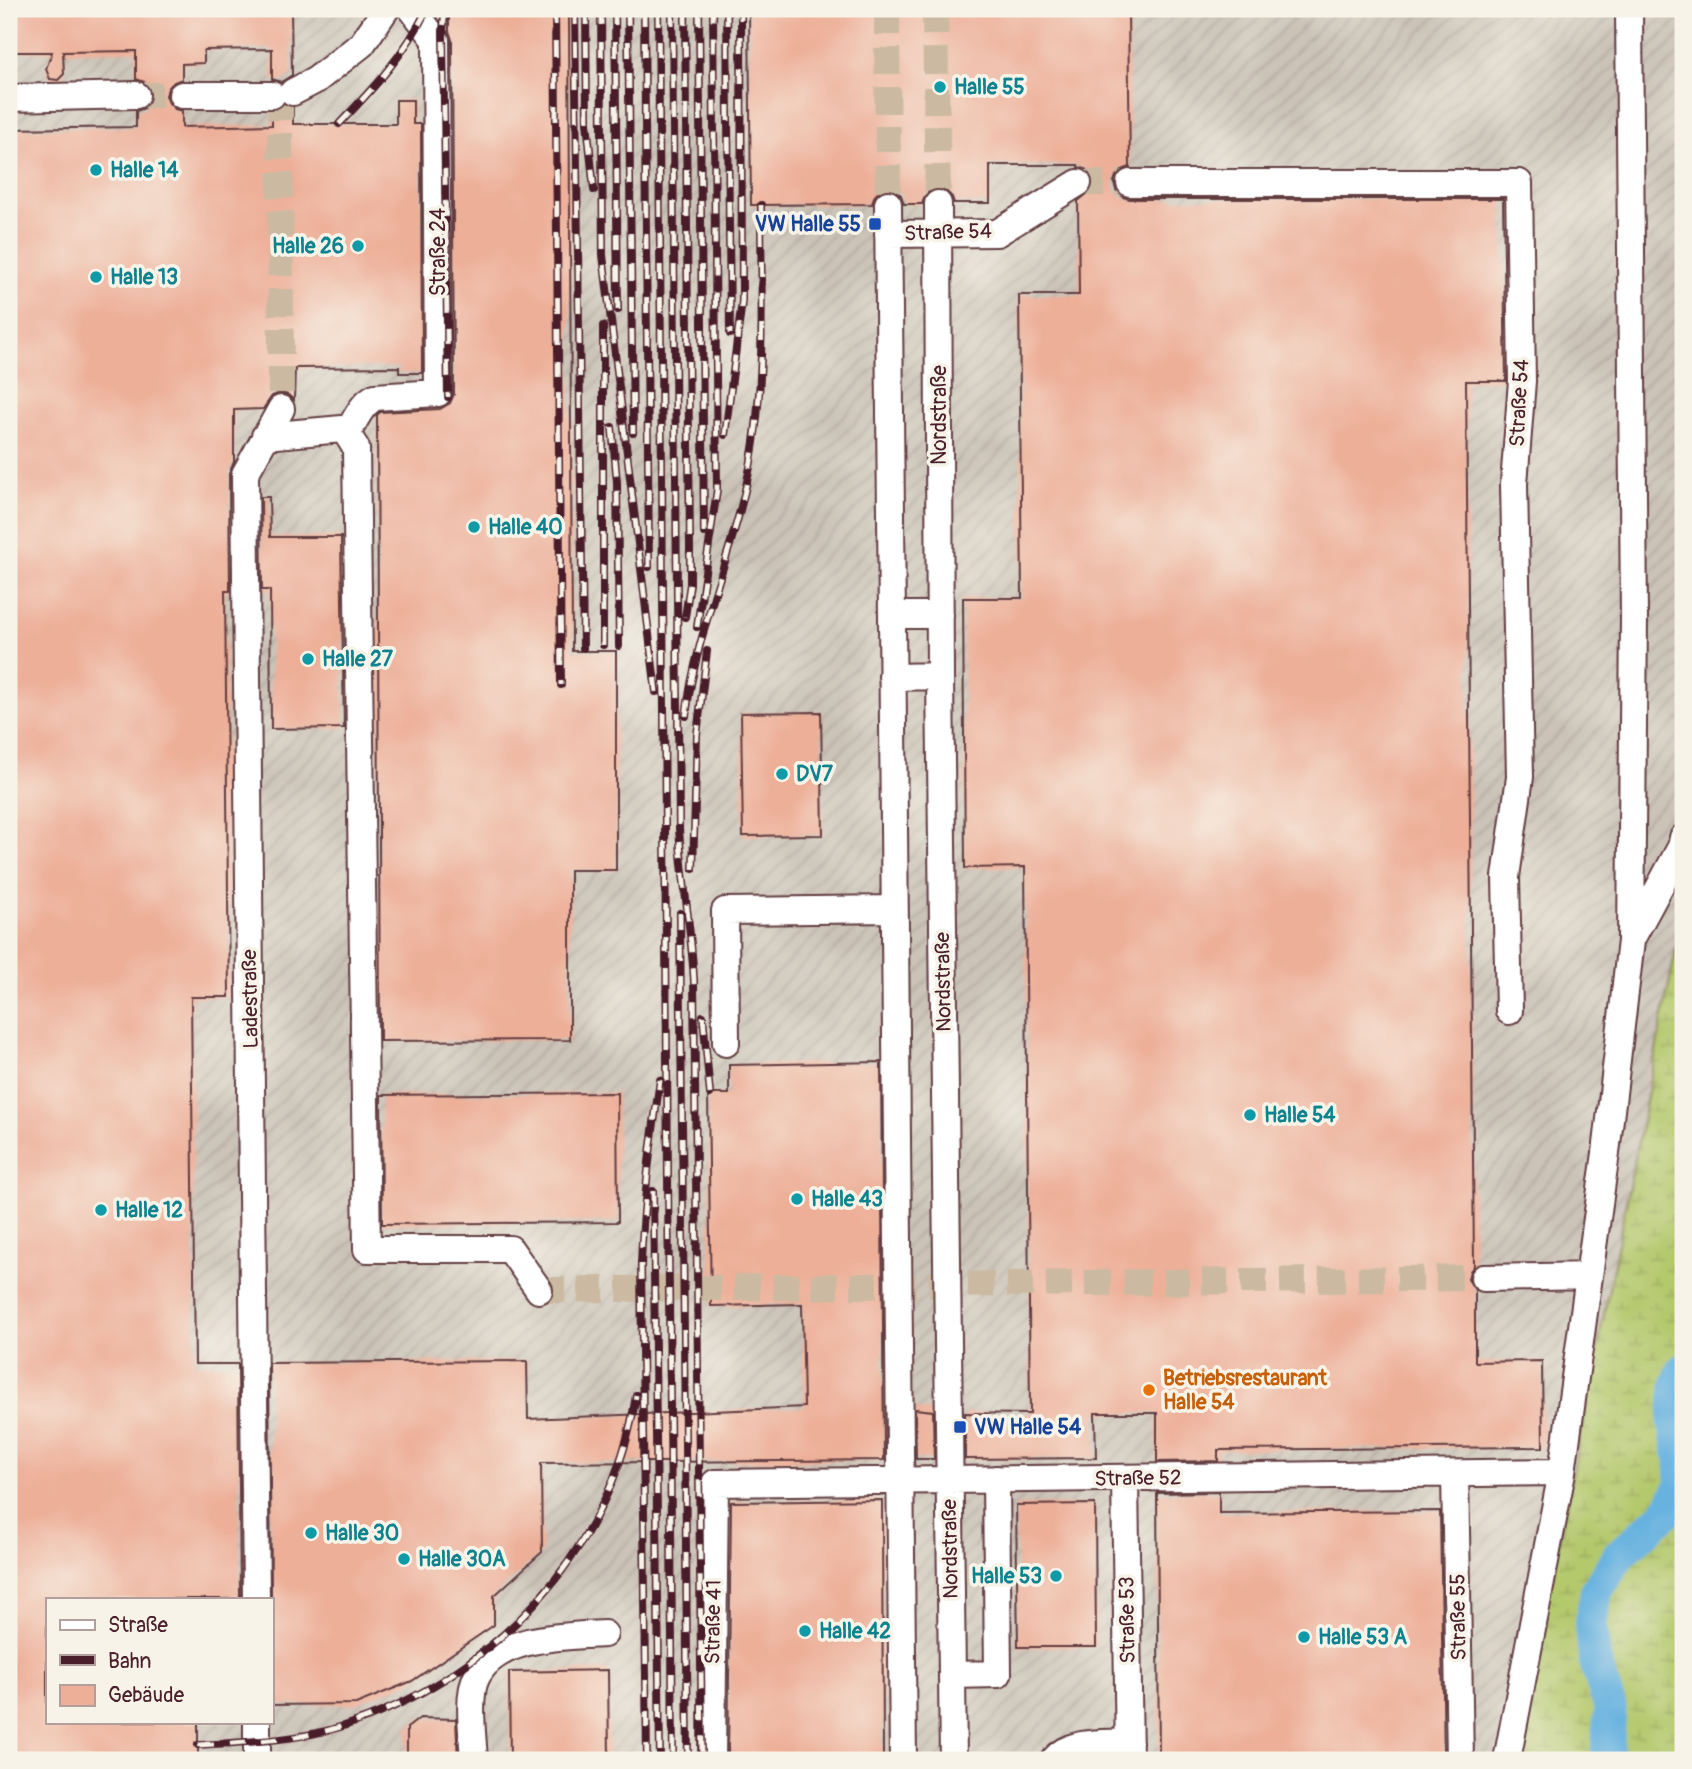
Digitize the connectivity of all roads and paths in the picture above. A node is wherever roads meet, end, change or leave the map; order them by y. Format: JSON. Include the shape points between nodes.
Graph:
{"nodes":[{"id":1,"x":386,"y":9,"type":"edge"},
{"id":2,"x":412,"y":9,"type":"edge"},
{"id":3,"x":1629,"y":9,"type":"edge"},
{"id":4,"x":136,"y":95,"type":"tunnel mouth"},
{"id":5,"x":182,"y":95,"type":"tunnel mouth"},
{"id":6,"x":9,"y":97,"type":"edge"},
{"id":7,"x":1078,"y":183,"type":"tunnel mouth"},
{"id":8,"x":1130,"y":183,"type":"tunnel mouth"},
{"id":9,"x":888,"y":204,"type":"tunnel mouth"},
{"id":10,"x":938,"y":204,"type":"tunnel mouth"},
{"id":11,"x":938,"y":233,"type":"junction"},
{"id":12,"x":888,"y":234,"type":"junction"},
{"id":13,"x":281,"y":409,"type":"tunnel mouth"},
{"id":14,"x":347,"y":434,"type":"junction"},
{"id":15,"x":265,"y":436,"type":"junction"},
{"id":16,"x":892,"y":615,"type":"junction"},
{"id":17,"x":940,"y":615,"type":"junction"},
{"id":18,"x":892,"y":677,"type":"junction"},
{"id":19,"x":940,"y":677,"type":"junction"},
{"id":20,"x":1683,"y":838,"type":"edge"},
{"id":21,"x":894,"y":909,"type":"junction"},
{"id":22,"x":1631,"y":941,"type":"junction"},
{"id":23,"x":1509,"y":1012,"type":"dead end"},
{"id":24,"x":726,"y":1043,"type":"dead end"},
{"id":25,"x":1589,"y":1276,"type":"junction"},
{"id":26,"x":1484,"y":1278,"type":"tunnel mouth"},
{"id":27,"x":539,"y":1290,"type":"dead end"},
{"id":28,"x":1562,"y":1472,"type":"junction"},
{"id":29,"x":1455,"y":1474,"type":"junction"},
{"id":30,"x":950,"y":1479,"type":"junction"},
{"id":31,"x":996,"y":1479,"type":"junction"},
{"id":32,"x":1125,"y":1479,"type":"junction"},
{"id":33,"x":900,"y":1480,"type":"junction"},
{"id":34,"x":715,"y":1483,"type":"joint"},
{"id":35,"x":256,"y":1598,"type":"edge"},
{"id":36,"x":604,"y":1634,"type":"dead end"},
{"id":37,"x":952,"y":1675,"type":"junction"},
{"id":38,"x":257,"y":1724,"type":"edge"},
{"id":39,"x":1129,"y":1751,"type":"edge"},
{"id":40,"x":257,"y":1760,"type":"edge"},
{"id":41,"x":474,"y":1760,"type":"edge"},
{"id":42,"x":712,"y":1760,"type":"edge"},
{"id":43,"x":903,"y":1760,"type":"edge"},
{"id":44,"x":953,"y":1760,"type":"edge"},
{"id":45,"x":1054,"y":1760,"type":"edge"},
{"id":46,"x":1461,"y":1760,"type":"edge"},
{"id":47,"x":1507,"y":1760,"type":"edge"}],
"edges":[{"from":1,"to":5,"type":"street","via":[[362,44],[316,80],[282,93]]},
{"from":2,"to":14,"type":"street","name":"Straße 24","via":[[436,40],[438,393],[368,400]]},
{"from":3,"to":22,"type":"street","via":[[1634,617]]},
{"from":4,"to":6,"type":"street"},
{"from":7,"to":11,"type":"street","name":"Straße 54","via":[[997,233]]},
{"from":8,"to":23,"type":"street","name":"Straße 54","via":[[1519,183],[1522,381],[1514,484],[1520,777],[1506,877]]},
{"from":9,"to":12,"type":"street"},
{"from":10,"to":11,"type":"street","name":"Nordstraße"},
{"from":11,"to":12,"type":"street","name":"Straße 54"},
{"from":11,"to":17,"type":"street","name":"Nordstraße"},
{"from":12,"to":16,"type":"street"},
{"from":13,"to":15,"type":"street","name":"Ladestraße"},
{"from":14,"to":15,"type":"street","via":[[342,429]]},
{"from":14,"to":27,"type":"street","via":[[356,462],[367,1249],[510,1249]]},
{"from":15,"to":35,"type":"street","name":"Ladestraße","via":[[245,474]]},
{"from":16,"to":17,"type":"street"},
{"from":16,"to":18,"type":"street"},
{"from":17,"to":19,"type":"street","name":"Nordstraße"},
{"from":18,"to":19,"type":"street"},
{"from":18,"to":21,"type":"street"},
{"from":19,"to":30,"type":"street","name":"Nordstraße"},
{"from":20,"to":22,"type":"street"},
{"from":21,"to":24,"type":"street","via":[[725,911]]},
{"from":21,"to":33,"type":"street"},
{"from":22,"to":25,"type":"street"},
{"from":25,"to":26,"type":"street"},
{"from":25,"to":28,"type":"street"},
{"from":28,"to":29,"type":"street","name":"Straße 52"},
{"from":28,"to":47,"type":"street"},
{"from":29,"to":32,"type":"street","name":"Straße 52"},
{"from":29,"to":46,"type":"street","name":"Straße 55"},
{"from":30,"to":31,"type":"street","name":"Straße 52"},
{"from":30,"to":33,"type":"street","name":"Straße 52"},
{"from":30,"to":37,"type":"street","name":"Nordstraße"},
{"from":31,"to":32,"type":"street","name":"Straße 52"},
{"from":31,"to":37,"type":"street","via":[[998,1674]]},
{"from":32,"to":39,"type":"street","name":"Straße 53"},
{"from":33,"to":34,"type":"street","name":"Straße 52"},
{"from":33,"to":43,"type":"street"},
{"from":34,"to":42,"type":"street","name":"Straße 41"},
{"from":36,"to":41,"type":"street","via":[[536,1639],[491,1657],[475,1679]]},
{"from":37,"to":44,"type":"street","name":"Nordstraße"},
{"from":38,"to":40,"type":"street"},
{"from":39,"to":45,"type":"street","via":[[1073,1745]]}]}
